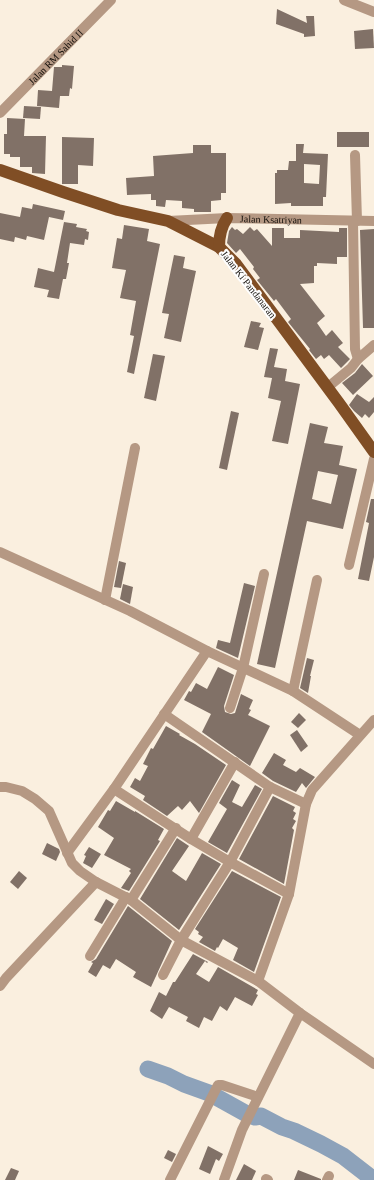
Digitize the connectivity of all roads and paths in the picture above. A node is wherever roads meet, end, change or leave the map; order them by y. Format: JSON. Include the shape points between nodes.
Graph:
{"nodes":[{"id":1,"x":111,"y":0,"type":"edge"},
{"id":2,"x":344,"y":0,"type":"edge"},
{"id":3,"x":374,"y":12,"type":"edge"},
{"id":4,"x":0,"y":113,"type":"edge"},
{"id":5,"x":355,"y":155,"type":"dead end"},
{"id":6,"x":0,"y":170,"type":"edge"},
{"id":7,"x":227,"y":218,"type":"junction"},
{"id":8,"x":168,"y":221,"type":"junction"},
{"id":9,"x":355,"y":221,"type":"junction"},
{"id":10,"x":374,"y":221,"type":"edge"},
{"id":11,"x":219,"y":247,"type":"junction"},
{"id":12,"x":374,"y":345,"type":"edge"},
{"id":13,"x":358,"y":359,"type":"junction"},
{"id":14,"x":328,"y":387,"type":"junction"},
{"id":15,"x":135,"y":448,"type":"dead end"},
{"id":16,"x":374,"y":452,"type":"edge"},
{"id":17,"x":374,"y":459,"type":"edge"},
{"id":18,"x":0,"y":552,"type":"edge"},
{"id":19,"x":349,"y":565,"type":"dead end"},
{"id":20,"x":264,"y":574,"type":"dead end"},
{"id":21,"x":317,"y":580,"type":"dead end"},
{"id":22,"x":105,"y":600,"type":"junction"},
{"id":23,"x":207,"y":651,"type":"junction"},
{"id":24,"x":243,"y":668,"type":"junction"},
{"id":25,"x":293,"y":691,"type":"junction"},
{"id":26,"x":230,"y":708,"type":"dead end"},
{"id":27,"x":164,"y":714,"type":"junction"},
{"id":28,"x":374,"y":720,"type":"edge"},
{"id":29,"x":360,"y":734,"type":"junction"},
{"id":30,"x":235,"y":762,"type":"junction"},
{"id":31,"x":0,"y":787,"type":"edge"},
{"id":32,"x":270,"y":788,"type":"junction"},
{"id":33,"x":114,"y":789,"type":"junction"},
{"id":34,"x":306,"y":804,"type":"junction"},
{"id":35,"x":176,"y":828,"type":"junction"},
{"id":36,"x":191,"y":839,"type":"junction"},
{"id":37,"x":67,"y":853,"type":"junction"},
{"id":38,"x":230,"y":862,"type":"junction"},
{"id":39,"x":96,"y":882,"type":"junction"},
{"id":40,"x":289,"y":894,"type":"junction"},
{"id":41,"x":128,"y":899,"type":"junction"},
{"id":42,"x":181,"y":940,"type":"junction"},
{"id":43,"x":90,"y":956,"type":"dead end"},
{"id":44,"x":163,"y":975,"type":"dead end"},
{"id":45,"x":258,"y":981,"type":"junction"},
{"id":46,"x":3,"y":982,"type":"edge"},
{"id":47,"x":300,"y":1013,"type":"junction"},
{"id":48,"x":374,"y":1064,"type":"edge"},
{"id":49,"x":256,"y":1101,"type":"junction"},
{"id":50,"x":170,"y":1180,"type":"edge"},
{"id":51,"x":224,"y":1180,"type":"edge"}],
"edges":[{"from":1,"to":4,"type":"street","name":"Jalan RM Sahid II"},
{"from":2,"to":3,"type":"street"},
{"from":5,"to":9,"type":"street"},
{"from":6,"to":8,"type":"main road","name":"Jalan Ki Pandanaran","via":[[118,210]]},
{"from":7,"to":8,"type":"street","name":"Jalan Ksatriyan"},
{"from":7,"to":9,"type":"street","name":"Jalan Ksatriyan"},
{"from":7,"to":11,"type":"main road","via":[[221,231]]},
{"from":8,"to":11,"type":"main road","name":"Jalan Ki Pandanaran"},
{"from":9,"to":10,"type":"street","name":"Jalan Ksatriyan"},
{"from":9,"to":13,"type":"street"},
{"from":11,"to":14,"type":"main road","name":"Jalan Ki Pandanaran","via":[[236,264]]},
{"from":12,"to":13,"type":"street"},
{"from":13,"to":14,"type":"street"},
{"from":14,"to":16,"type":"main road","name":"Jalan Ki Pandanaran"},
{"from":15,"to":22,"type":"street"},
{"from":17,"to":19,"type":"street"},
{"from":18,"to":22,"type":"street"},
{"from":20,"to":24,"type":"street"},
{"from":21,"to":25,"type":"street"},
{"from":22,"to":23,"type":"street"},
{"from":23,"to":24,"type":"street"},
{"from":23,"to":27,"type":"street"},
{"from":24,"to":25,"type":"street"},
{"from":24,"to":26,"type":"street"},
{"from":25,"to":29,"type":"street"},
{"from":27,"to":30,"type":"street"},
{"from":27,"to":33,"type":"street"},
{"from":28,"to":29,"type":"street"},
{"from":29,"to":34,"type":"street","via":[[312,790]]},
{"from":30,"to":32,"type":"street"},
{"from":30,"to":36,"type":"street"},
{"from":31,"to":37,"type":"street","via":[[22,792],[49,811]]},
{"from":32,"to":34,"type":"street"},
{"from":32,"to":38,"type":"street"},
{"from":33,"to":35,"type":"street"},
{"from":33,"to":37,"type":"street"},
{"from":34,"to":40,"type":"street"},
{"from":35,"to":36,"type":"street"},
{"from":35,"to":41,"type":"street"},
{"from":36,"to":38,"type":"street"},
{"from":37,"to":39,"type":"street","via":[[72,863]]},
{"from":38,"to":40,"type":"street"},
{"from":38,"to":42,"type":"street"},
{"from":39,"to":41,"type":"street"},
{"from":39,"to":46,"type":"street"},
{"from":40,"to":45,"type":"street"},
{"from":41,"to":42,"type":"street"},
{"from":41,"to":43,"type":"street"},
{"from":42,"to":44,"type":"street"},
{"from":42,"to":45,"type":"street"},
{"from":45,"to":47,"type":"street"},
{"from":47,"to":48,"type":"street"},
{"from":47,"to":49,"type":"street"},
{"from":49,"to":50,"type":"street","via":[[218,1085]]},
{"from":49,"to":51,"type":"street","via":[[242,1130]]}]}
